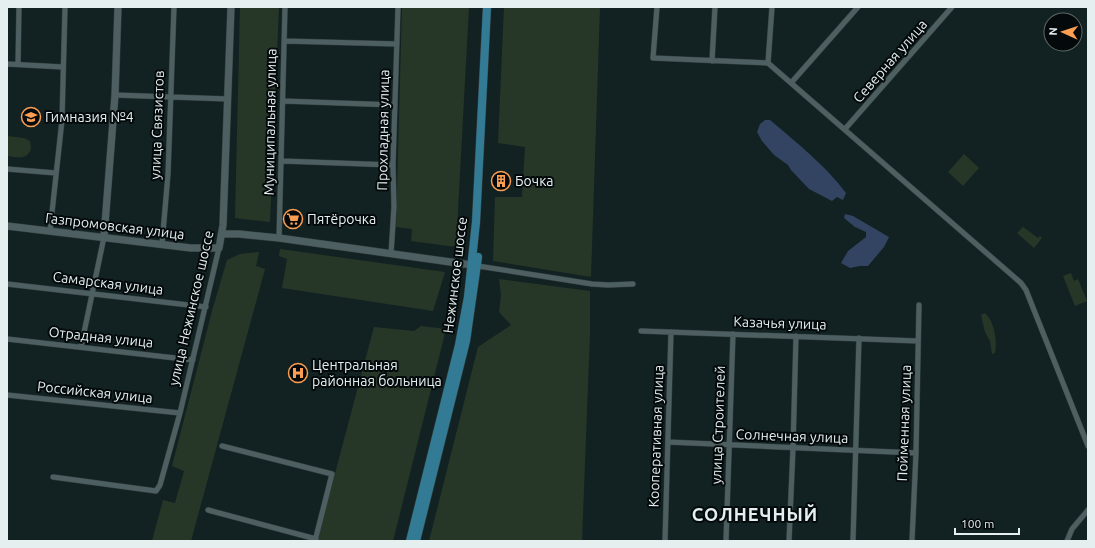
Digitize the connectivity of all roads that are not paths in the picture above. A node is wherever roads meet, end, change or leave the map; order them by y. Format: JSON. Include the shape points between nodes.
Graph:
{"nodes":[{"id":1,"x":19,"y":7,"type":"edge"},
{"id":2,"x":65,"y":7,"type":"edge"},
{"id":3,"x":118,"y":7,"type":"edge"},
{"id":4,"x":174,"y":7,"type":"edge"},
{"id":5,"x":231,"y":7,"type":"edge"},
{"id":6,"x":285,"y":7,"type":"edge"},
{"id":7,"x":398,"y":7,"type":"edge"},
{"id":8,"x":487,"y":7,"type":"edge"},
{"id":9,"x":492,"y":7,"type":"edge"},
{"id":10,"x":657,"y":7,"type":"edge"},
{"id":11,"x":715,"y":7,"type":"edge"},
{"id":12,"x":772,"y":7,"type":"edge"},
{"id":13,"x":858,"y":7,"type":"edge"},
{"id":14,"x":952,"y":7,"type":"edge"},
{"id":15,"x":284,"y":42,"type":"junction"},
{"id":16,"x":397,"y":44,"type":"junction"},
{"id":17,"x":712,"y":61,"type":"junction"},
{"id":18,"x":7,"y":64,"type":"edge"},
{"id":19,"x":18,"y":64,"type":"junction"},
{"id":20,"x":768,"y":64,"type":"junction"},
{"id":21,"x":63,"y":67,"type":"junction"},
{"id":22,"x":791,"y":83,"type":"junction"},
{"id":23,"x":115,"y":95,"type":"junction"},
{"id":24,"x":171,"y":98,"type":"junction"},
{"id":25,"x":228,"y":99,"type":"junction"},
{"id":26,"x":283,"y":101,"type":"junction"},
{"id":27,"x":395,"y":105,"type":"junction"},
{"id":28,"x":845,"y":129,"type":"junction"},
{"id":29,"x":282,"y":161,"type":"junction"},
{"id":30,"x":393,"y":165,"type":"junction"},
{"id":31,"x":7,"y":169,"type":"edge"},
{"id":32,"x":56,"y":173,"type":"junction"},
{"id":33,"x":7,"y":226,"type":"edge"},
{"id":34,"x":50,"y":231,"type":"junction"},
{"id":35,"x":222,"y":234,"type":"junction"},
{"id":36,"x":104,"y":238,"type":"junction"},
{"id":37,"x":278,"y":238,"type":"junction"},
{"id":38,"x":162,"y":244,"type":"junction"},
{"id":39,"x":219,"y":248,"type":"junction"},
{"id":40,"x":391,"y":254,"type":"junction"},
{"id":41,"x":475,"y":265,"type":"junction"},
{"id":42,"x":7,"y":284,"type":"edge"},
{"id":43,"x":633,"y":284,"type":"dead end"},
{"id":44,"x":92,"y":293,"type":"junction"},
{"id":45,"x":919,"y":305,"type":"dead end"},
{"id":46,"x":206,"y":307,"type":"junction"},
{"id":47,"x":641,"y":331,"type":"dead end"},
{"id":48,"x":671,"y":332,"type":"junction"},
{"id":49,"x":733,"y":334,"type":"junction"},
{"id":50,"x":796,"y":336,"type":"junction"},
{"id":51,"x":859,"y":338,"type":"junction"},
{"id":52,"x":7,"y":339,"type":"edge"},
{"id":53,"x":918,"y":341,"type":"junction"},
{"id":54,"x":81,"y":347,"type":"junction"},
{"id":55,"x":193,"y":360,"type":"junction"},
{"id":56,"x":7,"y":395,"type":"edge"},
{"id":57,"x":180,"y":414,"type":"junction"},
{"id":58,"x":668,"y":442,"type":"junction"},
{"id":59,"x":222,"y":446,"type":"dead end"},
{"id":60,"x":729,"y":446,"type":"junction"},
{"id":61,"x":1088,"y":446,"type":"edge"},
{"id":62,"x":793,"y":448,"type":"junction"},
{"id":63,"x":856,"y":450,"type":"junction"},
{"id":64,"x":916,"y":453,"type":"junction"},
{"id":65,"x":53,"y":477,"type":"dead end"},
{"id":66,"x":208,"y":510,"type":"dead end"},
{"id":67,"x":1088,"y":510,"type":"edge"},
{"id":68,"x":316,"y":540,"type":"edge"},
{"id":69,"x":410,"y":541,"type":"edge"},
{"id":70,"x":416,"y":541,"type":"edge"},
{"id":71,"x":665,"y":541,"type":"edge"},
{"id":72,"x":726,"y":541,"type":"edge"},
{"id":73,"x":789,"y":541,"type":"edge"},
{"id":74,"x":853,"y":541,"type":"edge"},
{"id":75,"x":912,"y":541,"type":"edge"},
{"id":76,"x":1067,"y":541,"type":"edge"}],
"edges":[{"from":1,"to":19,"type":"street"},
{"from":2,"to":21,"type":"street"},
{"from":3,"to":23,"type":"main road"},
{"from":4,"to":24,"type":"street","name":"улица Связистов"},
{"from":5,"to":25,"type":"main road","name":"улица Нежинское шоссе"},
{"from":6,"to":15,"type":"street","name":"Муниципальная улица"},
{"from":7,"to":16,"type":"street","name":"Прохладная улица"},
{"from":8,"to":41,"type":"main road","name":"Нежинское шоссе"},
{"from":9,"to":41,"type":"main road","name":"Нежинское шоссе"},
{"from":10,"to":17,"type":"street","via":[[653,58]]},
{"from":11,"to":17,"type":"street"},
{"from":12,"to":20,"type":"street"},
{"from":13,"to":22,"type":"street"},
{"from":14,"to":28,"type":"street","name":"Северная улица"},
{"from":15,"to":16,"type":"street"},
{"from":15,"to":26,"type":"street","name":"Муниципальная улица"},
{"from":16,"to":27,"type":"street","name":"Прохладная улица"},
{"from":17,"to":20,"type":"street"},
{"from":18,"to":19,"type":"street"},
{"from":19,"to":21,"type":"street"},
{"from":20,"to":22,"type":"street"},
{"from":21,"to":32,"type":"street","via":[[62,120]]},
{"from":22,"to":28,"type":"street"},
{"from":23,"to":24,"type":"street"},
{"from":23,"to":36,"type":"main road"},
{"from":24,"to":25,"type":"street"},
{"from":24,"to":38,"type":"street","name":"улица Связистов"},
{"from":25,"to":35,"type":"main road","name":"улица Нежинское шоссе"},
{"from":26,"to":27,"type":"street"},
{"from":26,"to":29,"type":"street","name":"Муниципальная улица"},
{"from":27,"to":30,"type":"street","name":"Прохладная улица"},
{"from":28,"to":61,"type":"street","via":[[1020,282],[1026,290]]},
{"from":29,"to":30,"type":"street"},
{"from":29,"to":37,"type":"street","name":"Муниципальная улица"},
{"from":30,"to":40,"type":"street","name":"Прохладная улица"},
{"from":31,"to":32,"type":"street"},
{"from":32,"to":34,"type":"street"},
{"from":33,"to":34,"type":"main road","name":"Газпромовская улица"},
{"from":34,"to":36,"type":"main road","name":"Газпромовская улица"},
{"from":35,"to":37,"type":"main road"},
{"from":35,"to":39,"type":"main road","name":"улица Нежинское шоссе"},
{"from":36,"to":38,"type":"main road","name":"Газпромовская улица"},
{"from":36,"to":44,"type":"street"},
{"from":37,"to":40,"type":"main road"},
{"from":38,"to":39,"type":"main road","name":"Газпромовская улица","via":[[200,249]]},
{"from":39,"to":46,"type":"street","name":"улица Нежинское шоссе"},
{"from":40,"to":41,"type":"main road"},
{"from":41,"to":43,"type":"street","via":[[592,284]]},
{"from":41,"to":69,"type":"main road","name":"Нежинское шоссе","via":[[459,345]]},
{"from":41,"to":70,"type":"main road","name":"Нежинское шоссе","via":[[466,341]]},
{"from":42,"to":44,"type":"street","name":"Самарская улица"},
{"from":44,"to":46,"type":"street","name":"Самарская улица"},
{"from":44,"to":54,"type":"street"},
{"from":45,"to":53,"type":"street","name":"Пойменная улица"},
{"from":46,"to":55,"type":"street","name":"улица Нежинское шоссе"},
{"from":47,"to":48,"type":"street","name":"Казачья улица"},
{"from":48,"to":49,"type":"street","name":"Казачья улица"},
{"from":48,"to":58,"type":"street","name":"Кооперативная улица"},
{"from":49,"to":50,"type":"street","name":"Казачья улица"},
{"from":49,"to":60,"type":"street","name":"улица Строителей"},
{"from":50,"to":51,"type":"street","name":"Казачья улица"},
{"from":50,"to":62,"type":"street"},
{"from":51,"to":53,"type":"street","name":"Казачья улица"},
{"from":51,"to":63,"type":"street"},
{"from":52,"to":54,"type":"street","name":"Отрадная улица"},
{"from":53,"to":64,"type":"street","name":"Пойменная улица"},
{"from":54,"to":55,"type":"street","name":"Отрадная улица"},
{"from":55,"to":57,"type":"street","name":"улица Нежинское шоссе"},
{"from":56,"to":57,"type":"street","name":"Российская улица"},
{"from":57,"to":65,"type":"street","name":"улица Нежинское шоссе","via":[[160,485],[156,491]]},
{"from":58,"to":60,"type":"street","name":"Солнечная улица"},
{"from":58,"to":71,"type":"street","name":"Кооперативная улица"},
{"from":59,"to":68,"type":"street","via":[[332,474]]},
{"from":60,"to":62,"type":"street","name":"Солнечная улица"},
{"from":60,"to":72,"type":"street","name":"улица Строителей"},
{"from":62,"to":63,"type":"street","name":"Солнечная улица"},
{"from":62,"to":73,"type":"street"},
{"from":63,"to":64,"type":"street","name":"Солнечная улица"},
{"from":63,"to":74,"type":"street"},
{"from":64,"to":75,"type":"street","name":"Пойменная улица"},
{"from":66,"to":68,"type":"street"},
{"from":67,"to":76,"type":"street","via":[[1072,529]]}]}
